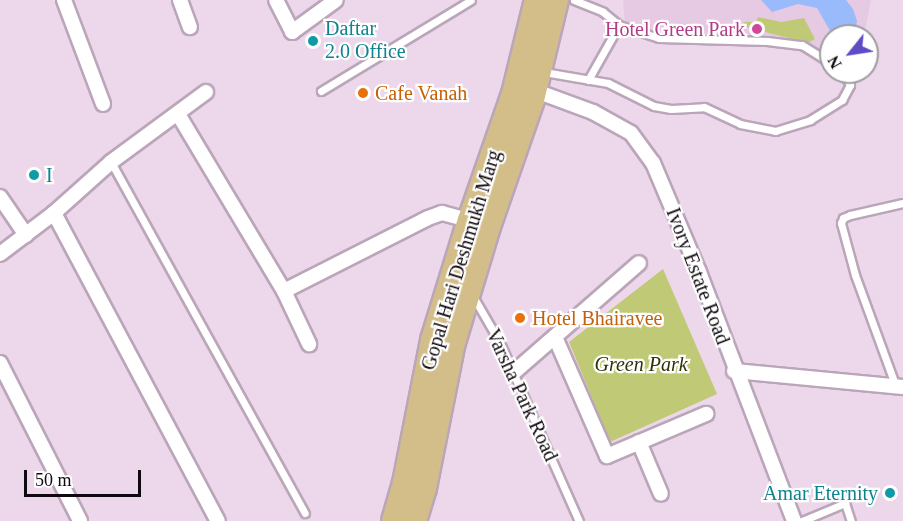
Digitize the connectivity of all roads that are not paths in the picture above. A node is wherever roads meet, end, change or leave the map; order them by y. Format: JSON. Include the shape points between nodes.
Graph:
{"nodes":[{"id":1,"x":64,"y":0,"type":"edge"},
{"id":2,"x":180,"y":0,"type":"edge"},
{"id":3,"x":276,"y":0,"type":"edge"},
{"id":4,"x":336,"y":0,"type":"edge"},
{"id":5,"x":471,"y":0,"type":"edge"},
{"id":6,"x":536,"y":0,"type":"edge"},
{"id":7,"x":557,"y":0,"type":"edge"},
{"id":8,"x":574,"y":0,"type":"edge"},
{"id":9,"x":619,"y":25,"type":"junction"},
{"id":10,"x":190,"y":27,"type":"dead end"},
{"id":11,"x":819,"y":56,"type":"edge"},
{"id":12,"x":588,"y":80,"type":"junction"},
{"id":13,"x":538,"y":81,"type":"junction"},
{"id":14,"x":849,"y":84,"type":"edge"},
{"id":15,"x":321,"y":91,"type":"dead end"},
{"id":16,"x":206,"y":92,"type":"dead end"},
{"id":17,"x":103,"y":104,"type":"dead end"},
{"id":18,"x":178,"y":114,"type":"junction"},
{"id":19,"x":111,"y":162,"type":"junction"},
{"id":20,"x":0,"y":197,"type":"edge"},
{"id":21,"x":903,"y":203,"type":"edge"},
{"id":22,"x":54,"y":213,"type":"junction"},
{"id":23,"x":469,"y":220,"type":"junction"},
{"id":24,"x":26,"y":235,"type":"junction"},
{"id":25,"x":0,"y":254,"type":"edge"},
{"id":26,"x":639,"y":263,"type":"dead end"},
{"id":27,"x":460,"y":287,"type":"junction"},
{"id":28,"x":284,"y":291,"type":"junction"},
{"id":29,"x":555,"y":337,"type":"junction"},
{"id":30,"x":309,"y":344,"type":"dead end"},
{"id":31,"x":0,"y":363,"type":"edge"},
{"id":32,"x":734,"y":371,"type":"junction"},
{"id":33,"x":513,"y":373,"type":"junction"},
{"id":34,"x":900,"y":387,"type":"edge"},
{"id":35,"x":706,"y":414,"type":"dead end"},
{"id":36,"x":639,"y":442,"type":"junction"},
{"id":37,"x":662,"y":494,"type":"dead end"},
{"id":38,"x":305,"y":513,"type":"dead end"},
{"id":39,"x":81,"y":521,"type":"edge"},
{"id":40,"x":218,"y":521,"type":"edge"},
{"id":41,"x":393,"y":521,"type":"edge"},
{"id":42,"x":415,"y":521,"type":"edge"},
{"id":43,"x":579,"y":521,"type":"edge"},
{"id":44,"x":794,"y":521,"type":"edge"},
{"id":45,"x":802,"y":521,"type":"edge"},
{"id":46,"x":851,"y":521,"type":"edge"}],
"edges":[{"from":1,"to":17,"type":"street"},
{"from":2,"to":10,"type":"street"},
{"from":3,"to":4,"type":"street","via":[[292,32]]},
{"from":5,"to":15,"type":"lane"},
{"from":6,"to":23,"type":"main road","name":"Gopal Hari Deshmukh Marg","via":[[513,94]]},
{"from":7,"to":13,"type":"main road","name":"Gopal Hari Deshmukh Marg"},
{"from":8,"to":9,"type":"lane","via":[[603,12]]},
{"from":9,"to":11,"type":"lane","via":[[659,38],[767,40],[802,45]]},
{"from":9,"to":12,"type":"lane"},
{"from":12,"to":13,"type":"lane"},
{"from":12,"to":14,"type":"lane","via":[[608,83],[654,106],[704,107],[740,124],[775,131],[810,120],[842,99]]},
{"from":13,"to":27,"type":"main road","name":"Gopal Hari Deshmukh Marg"},
{"from":13,"to":32,"type":"street","name":"Ivory Estate Road","via":[[631,133],[653,163],[699,272]]},
{"from":16,"to":18,"type":"street"},
{"from":18,"to":19,"type":"street"},
{"from":18,"to":28,"type":"street"},
{"from":19,"to":22,"type":"street"},
{"from":19,"to":38,"type":"lane"},
{"from":20,"to":24,"type":"street"},
{"from":21,"to":34,"type":"lane","via":[[850,215],[841,223],[855,275]]},
{"from":22,"to":24,"type":"street"},
{"from":22,"to":40,"type":"street"},
{"from":23,"to":27,"type":"main road","name":"Gopal Hari Deshmukh Marg"},
{"from":23,"to":28,"type":"street","via":[[442,213],[428,218]]},
{"from":24,"to":25,"type":"street"},
{"from":26,"to":29,"type":"street"},
{"from":27,"to":33,"type":"lane","name":"Varsha Park Road","via":[[500,343]]},
{"from":27,"to":41,"type":"main road","name":"Gopal Hari Deshmukh Marg","via":[[432,340]]},
{"from":27,"to":42,"type":"main road","name":"Gopal Hari Deshmukh Marg","via":[[453,345]]},
{"from":28,"to":30,"type":"street"},
{"from":29,"to":33,"type":"street"},
{"from":29,"to":36,"type":"street","via":[[607,456]]},
{"from":31,"to":39,"type":"street"},
{"from":32,"to":34,"type":"street"},
{"from":32,"to":44,"type":"street","name":"Ivory Estate Road"},
{"from":33,"to":43,"type":"lane","name":"Varsha Park Road"},
{"from":35,"to":36,"type":"street"},
{"from":36,"to":37,"type":"street"},
{"from":45,"to":46,"type":"lane","via":[[845,503]]}]}
